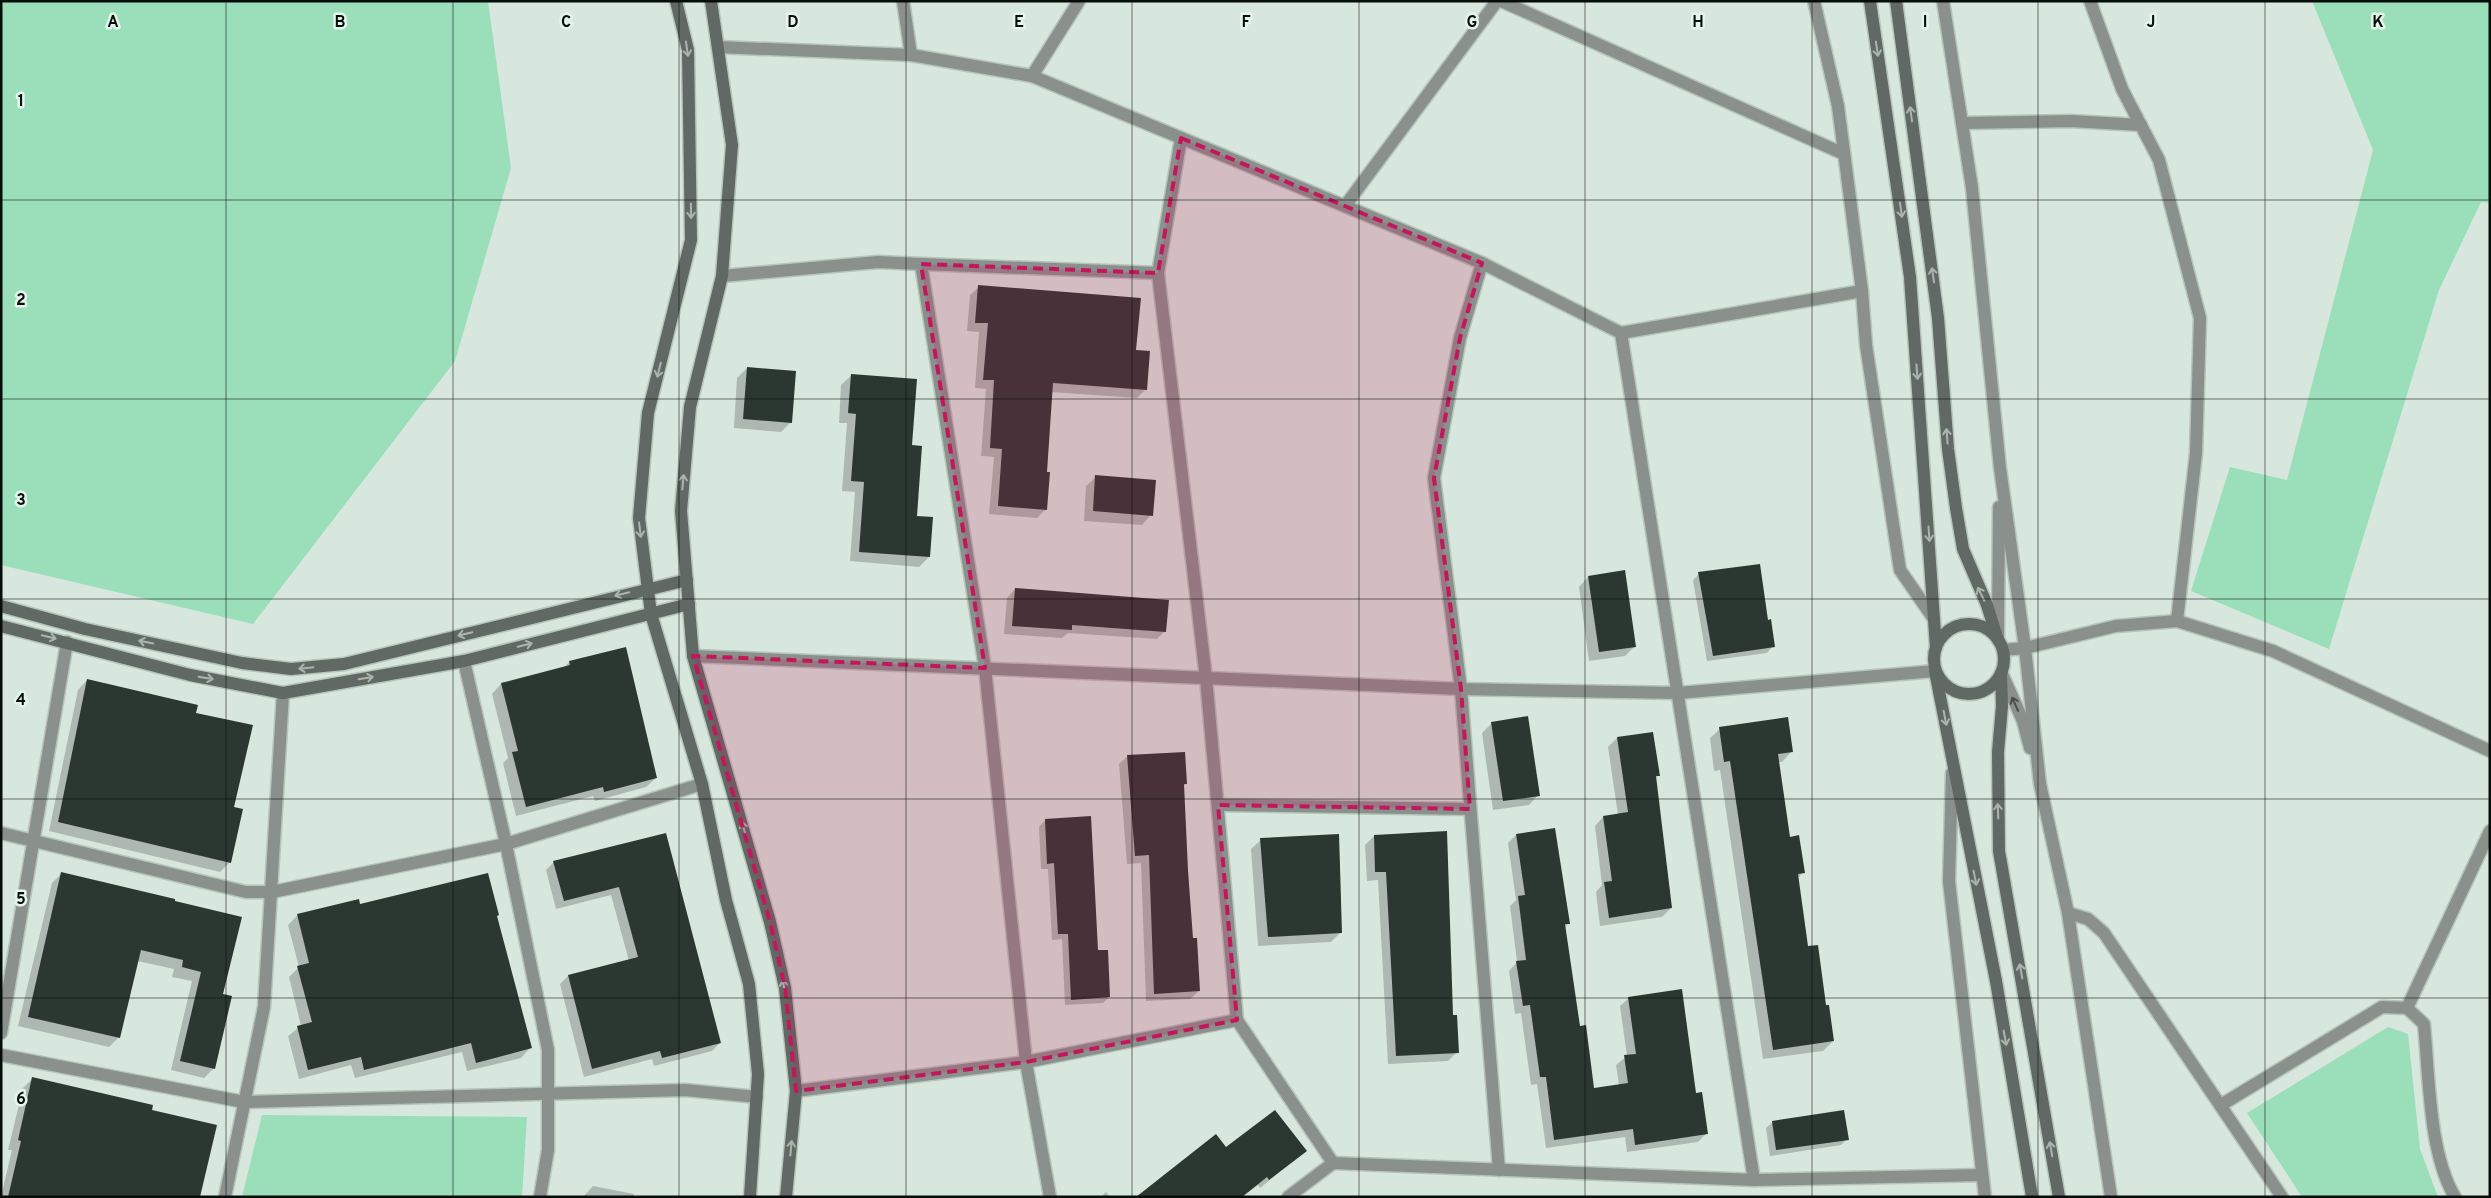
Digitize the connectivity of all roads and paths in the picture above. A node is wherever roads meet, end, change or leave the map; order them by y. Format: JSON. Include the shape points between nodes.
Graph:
{"nodes":[{"id":1,"x":676,"y":1,"type":"edge"},
{"id":2,"x":711,"y":1,"type":"edge"},
{"id":3,"x":903,"y":1,"type":"edge"},
{"id":4,"x":1079,"y":1,"type":"edge"},
{"id":5,"x":1497,"y":1,"type":"edge"},
{"id":6,"x":1501,"y":1,"type":"edge"},
{"id":7,"x":1814,"y":1,"type":"edge"},
{"id":8,"x":1870,"y":1,"type":"edge"},
{"id":9,"x":1896,"y":1,"type":"edge"},
{"id":10,"x":1943,"y":1,"type":"edge"},
{"id":11,"x":2090,"y":1,"type":"edge"},
{"id":12,"x":718,"y":47,"type":"junction"},
{"id":13,"x":911,"y":55,"type":"junction"},
{"id":14,"x":1032,"y":76,"type":"junction"},
{"id":15,"x":1962,"y":123,"type":"junction"},
{"id":16,"x":2141,"y":125,"type":"junction"},
{"id":17,"x":1181,"y":138,"type":"junction"},
{"id":18,"x":1844,"y":154,"type":"junction"},
{"id":19,"x":1345,"y":206,"type":"junction"},
{"id":20,"x":1482,"y":263,"type":"junction"},
{"id":21,"x":922,"y":264,"type":"junction"},
{"id":22,"x":1158,"y":273,"type":"junction"},
{"id":23,"x":722,"y":276,"type":"junction"},
{"id":24,"x":1862,"y":291,"type":"junction"},
{"id":25,"x":1621,"y":333,"type":"junction"},
{"id":26,"x":2000,"y":468,"type":"junction"},
{"id":27,"x":687,"y":580,"type":"junction"},
{"id":28,"x":648,"y":588,"type":"junction"},
{"id":29,"x":689,"y":604,"type":"junction"},
{"id":30,"x":1,"y":606,"type":"edge"},
{"id":31,"x":651,"y":614,"type":"junction"},
{"id":32,"x":1934,"y":620,"type":"junction"},
{"id":33,"x":2177,"y":621,"type":"junction"},
{"id":34,"x":1,"y":626,"type":"edge"},
{"id":35,"x":67,"y":642,"type":"junction"},
{"id":36,"x":2000,"y":645,"type":"junction"},
{"id":37,"x":1936,"y":648,"type":"junction"},
{"id":38,"x":2025,"y":648,"type":"junction"},
{"id":39,"x":693,"y":656,"type":"junction"},
{"id":40,"x":464,"y":660,"type":"junction"},
{"id":41,"x":984,"y":668,"type":"junction"},
{"id":42,"x":1935,"y":670,"type":"junction"},
{"id":43,"x":2001,"y":673,"type":"junction"},
{"id":44,"x":1206,"y":678,"type":"junction"},
{"id":45,"x":1461,"y":689,"type":"junction"},
{"id":46,"x":283,"y":692,"type":"junction"},
{"id":47,"x":1678,"y":693,"type":"junction"},
{"id":48,"x":2490,"y":751,"type":"edge"},
{"id":49,"x":1953,"y":761,"type":"junction"},
{"id":50,"x":702,"y":784,"type":"junction"},
{"id":51,"x":2040,"y":784,"type":"junction"},
{"id":52,"x":1218,"y":805,"type":"junction"},
{"id":53,"x":1470,"y":809,"type":"junction"},
{"id":54,"x":2490,"y":831,"type":"edge"},
{"id":55,"x":1,"y":833,"type":"edge"},
{"id":56,"x":34,"y":842,"type":"junction"},
{"id":57,"x":506,"y":844,"type":"junction"},
{"id":58,"x":272,"y":892,"type":"junction"},
{"id":59,"x":2068,"y":913,"type":"junction"},
{"id":60,"x":2407,"y":1008,"type":"junction"},
{"id":61,"x":1237,"y":1020,"type":"junction"},
{"id":62,"x":1,"y":1033,"type":"edge"},
{"id":63,"x":1,"y":1055,"type":"edge"},
{"id":64,"x":1026,"y":1062,"type":"junction"},
{"id":65,"x":796,"y":1091,"type":"junction"},
{"id":66,"x":548,"y":1094,"type":"junction"},
{"id":67,"x":757,"y":1097,"type":"junction"},
{"id":68,"x":244,"y":1102,"type":"junction"},
{"id":69,"x":2221,"y":1105,"type":"junction"},
{"id":70,"x":1333,"y":1163,"type":"junction"},
{"id":71,"x":1499,"y":1170,"type":"junction"},
{"id":72,"x":1982,"y":1176,"type":"junction"},
{"id":73,"x":1754,"y":1180,"type":"junction"},
{"id":74,"x":225,"y":1197,"type":"edge"},
{"id":75,"x":540,"y":1197,"type":"edge"},
{"id":76,"x":750,"y":1197,"type":"edge"},
{"id":77,"x":786,"y":1197,"type":"edge"},
{"id":78,"x":1050,"y":1197,"type":"edge"},
{"id":79,"x":1288,"y":1197,"type":"edge"},
{"id":80,"x":1985,"y":1197,"type":"edge"},
{"id":81,"x":2032,"y":1197,"type":"edge"},
{"id":82,"x":2060,"y":1197,"type":"edge"},
{"id":83,"x":2111,"y":1197,"type":"edge"},
{"id":84,"x":2282,"y":1197,"type":"edge"},
{"id":85,"x":2455,"y":1197,"type":"edge"}],
"edges":[{"from":1,"to":28,"type":"street","one_way":true,"via":[[688,50],[691,240],[648,414],[639,518]]},
{"from":2,"to":12,"type":"street"},
{"from":3,"to":13,"type":"street"},
{"from":4,"to":14,"type":"street"},
{"from":5,"to":19,"type":"street"},
{"from":6,"to":18,"type":"street"},
{"from":7,"to":18,"type":"street","via":[[1838,106]]},
{"from":8,"to":32,"type":"street","one_way":true,"via":[[1910,277]]},
{"from":36,"to":9,"type":"street","one_way":true,"via":[[1987,605],[1962,549],[1948,449],[1938,318]]},
{"from":10,"to":15,"type":"street"},
{"from":11,"to":16,"type":"street","via":[[2122,89]]},
{"from":12,"to":13,"type":"street"},
{"from":12,"to":23,"type":"street","via":[[732,145]]},
{"from":13,"to":14,"type":"street"},
{"from":14,"to":17,"type":"street"},
{"from":15,"to":16,"type":"street","via":[[2071,121]]},
{"from":15,"to":26,"type":"street","via":[[1972,188]]},
{"from":16,"to":33,"type":"street","via":[[2159,160],[2200,318],[2196,453]]},
{"from":17,"to":19,"type":"street"},
{"from":17,"to":22,"type":"street"},
{"from":18,"to":24,"type":"street"},
{"from":19,"to":20,"type":"street"},
{"from":20,"to":25,"type":"street"},
{"from":20,"to":45,"type":"street","via":[[1460,338],[1434,478]]},
{"from":21,"to":22,"type":"street"},
{"from":21,"to":23,"type":"street","via":[[878,262]]},
{"from":21,"to":41,"type":"street"},
{"from":22,"to":44,"type":"street"},
{"from":27,"to":23,"type":"street","one_way":true,"via":[[681,511],[690,407]]},
{"from":24,"to":25,"type":"street"},
{"from":24,"to":32,"type":"street","via":[[1866,345],[1900,570]]},
{"from":25,"to":47,"type":"street"},
{"from":26,"to":36,"type":"street"},
{"from":26,"to":38,"type":"street"},
{"from":27,"to":28,"type":"street"},
{"from":27,"to":29,"type":"street"},
{"from":28,"to":30,"type":"street","one_way":true,"via":[[344,664],[291,669],[242,663],[94,631]]},
{"from":28,"to":31,"type":"street"},
{"from":29,"to":31,"type":"street"},
{"from":29,"to":39,"type":"street"},
{"from":40,"to":31,"type":"street","one_way":true},
{"from":31,"to":50,"type":"street"},
{"from":32,"to":37,"type":"street"},
{"from":33,"to":38,"type":"street","via":[[2116,626]]},
{"from":33,"to":48,"type":"street","via":[[2273,651]]},
{"from":34,"to":35,"type":"street","one_way":true},
{"from":35,"to":46,"type":"street","one_way":true,"via":[[190,675]]},
{"from":35,"to":56,"type":"street"},
{"from":36,"to":37,"type":"street","via":[[1981,626],[1959,626],[1941,638]]},
{"from":36,"to":38,"type":"street"},
{"from":36,"to":43,"type":"street","via":[[2004,661]]},
{"from":37,"to":42,"type":"street"},
{"from":38,"to":51,"type":"street"},
{"from":39,"to":41,"type":"street"},
{"from":65,"to":39,"type":"street","one_way":true,"via":[[785,988],[770,922]]},
{"from":46,"to":40,"type":"street","one_way":true},
{"from":40,"to":57,"type":"street"},
{"from":41,"to":44,"type":"street"},
{"from":41,"to":64,"type":"street"},
{"from":42,"to":43,"type":"street","via":[[1941,681],[1962,694],[1985,690]]},
{"from":42,"to":47,"type":"street"},
{"from":42,"to":49,"type":"street","one_way":true},
{"from":51,"to":43,"type":"street","one_way":true,"via":[[2023,721]]},
{"from":82,"to":43,"type":"street","one_way":true,"via":[[1999,851]]},
{"from":44,"to":45,"type":"street"},
{"from":44,"to":52,"type":"street"},
{"from":45,"to":47,"type":"street"},
{"from":45,"to":53,"type":"street"},
{"from":46,"to":58,"type":"street"},
{"from":47,"to":73,"type":"street"},
{"from":49,"to":72,"type":"street","via":[[1949,881]]},
{"from":49,"to":81,"type":"street","one_way":true,"via":[[1996,981]]},
{"from":50,"to":57,"type":"street"},
{"from":50,"to":67,"type":"street","via":[[726,900],[749,984],[758,1074]]},
{"from":51,"to":59,"type":"street"},
{"from":52,"to":53,"type":"street"},
{"from":52,"to":61,"type":"street"},
{"from":53,"to":71,"type":"street"},
{"from":54,"to":60,"type":"street"},
{"from":55,"to":56,"type":"street"},
{"from":56,"to":58,"type":"street","via":[[246,892]]},
{"from":56,"to":62,"type":"street"},
{"from":57,"to":58,"type":"street"},
{"from":57,"to":66,"type":"street","via":[[548,1050]]},
{"from":58,"to":68,"type":"street","via":[[264,1008]]},
{"from":59,"to":69,"type":"street","via":[[2088,919],[2104,933]]},
{"from":59,"to":83,"type":"street"},
{"from":60,"to":69,"type":"street","via":[[2382,1007]]},
{"from":60,"to":85,"type":"street","via":[[2424,1024],[2436,1144],[2445,1177]]},
{"from":61,"to":64,"type":"street"},
{"from":61,"to":70,"type":"street"},
{"from":63,"to":68,"type":"street"},
{"from":64,"to":65,"type":"street"},
{"from":64,"to":78,"type":"street"},
{"from":77,"to":65,"type":"street","one_way":true},
{"from":66,"to":67,"type":"street","via":[[685,1090]]},
{"from":66,"to":68,"type":"street"},
{"from":66,"to":75,"type":"street","via":[[548,1150]]},
{"from":67,"to":76,"type":"street"},
{"from":68,"to":74,"type":"street"},
{"from":69,"to":84,"type":"street"},
{"from":70,"to":71,"type":"street"},
{"from":70,"to":79,"type":"street"},
{"from":71,"to":73,"type":"street"},
{"from":72,"to":73,"type":"street"},
{"from":72,"to":80,"type":"street"}]}
